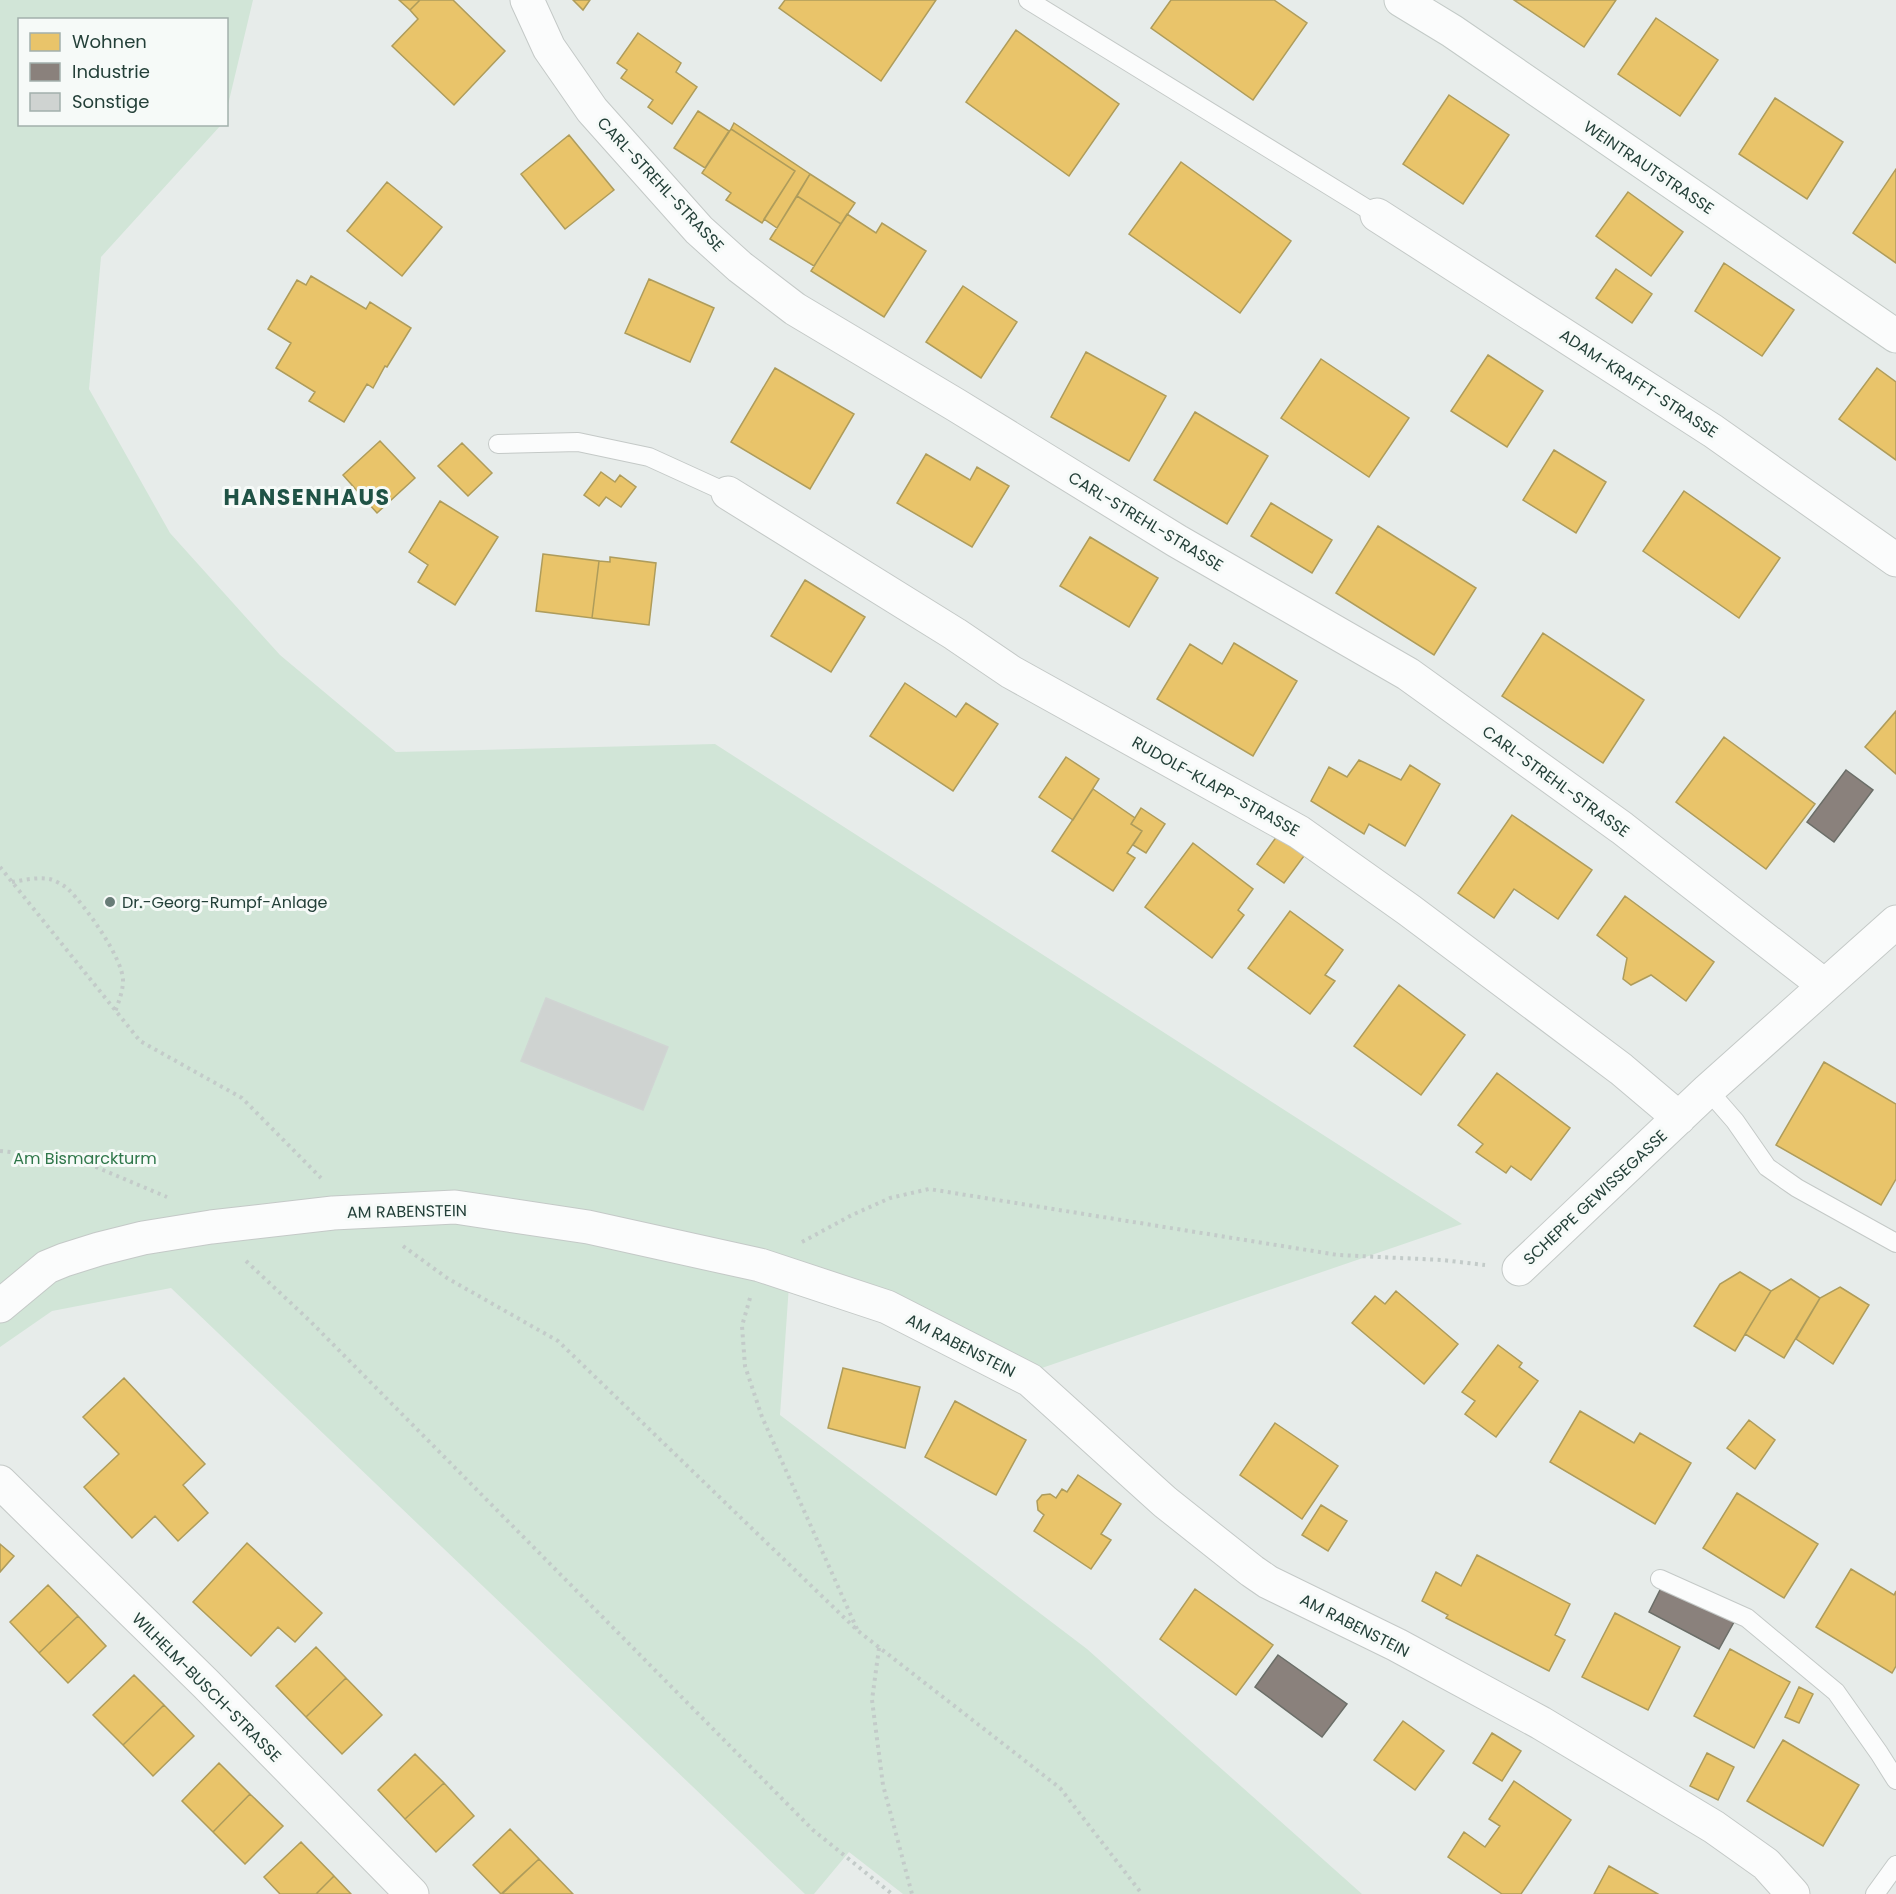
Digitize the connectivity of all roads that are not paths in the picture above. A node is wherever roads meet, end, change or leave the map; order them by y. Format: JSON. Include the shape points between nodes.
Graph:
{"nodes":[{"id":1,"x":527,"y":0,"type":"edge"},
{"id":2,"x":1028,"y":0,"type":"edge"},
{"id":3,"x":1401,"y":0,"type":"edge"},
{"id":4,"x":1377,"y":214,"type":"joint"},
{"id":5,"x":1896,"y":336,"type":"edge"},
{"id":6,"x":498,"y":444,"type":"dead end"},
{"id":7,"x":728,"y":493,"type":"joint"},
{"id":8,"x":1896,"y":560,"type":"edge"},
{"id":9,"x":1896,"y":922,"type":"edge"},
{"id":10,"x":1824,"y":986,"type":"junction"},
{"id":11,"x":1708,"y":1090,"type":"junction"},
{"id":12,"x":1679,"y":1118,"type":"junction"},
{"id":13,"x":1896,"y":1243,"type":"edge"},
{"id":14,"x":1519,"y":1269,"type":"road end"},
{"id":15,"x":0,"y":1306,"type":"edge"},
{"id":16,"x":0,"y":1482,"type":"edge"},
{"id":17,"x":1660,"y":1579,"type":"dead end"},
{"id":18,"x":1896,"y":1780,"type":"edge"},
{"id":19,"x":1896,"y":1865,"type":"edge"},
{"id":20,"x":412,"y":1894,"type":"edge"},
{"id":21,"x":1793,"y":1894,"type":"edge"},
{"id":22,"x":1875,"y":1894,"type":"edge"}],
"edges":[{"from":1,"to":10,"type":"street","name":"CARL-STREHL-STRASSE","via":[[549,48],[598,118],[699,230],[795,309],[1177,542],[1408,674],[1622,828]]},
{"from":2,"to":4,"type":"lane"},
{"from":3,"to":5,"type":"street","name":"WEINTRAUTSTRASSE"},
{"from":4,"to":8,"type":"street","name":"ADAM-KRAFFT-STRASSE","via":[[1713,431]]},
{"from":6,"to":7,"type":"lane","via":[[578,442],[649,458]]},
{"from":7,"to":12,"type":"street","name":"RUDOLF-KLAPP-STRASSE","via":[[1011,672],[1299,832],[1612,1062]]},
{"from":9,"to":10,"type":"street","name":"SCHEPPE GEWISSEGASSE"},
{"from":10,"to":11,"type":"street","name":"SCHEPPE GEWISSEGASSE"},
{"from":11,"to":12,"type":"street","name":"SCHEPPE GEWISSEGASSE"},
{"from":11,"to":13,"type":"lane","via":[[1767,1167]]},
{"from":12,"to":14,"type":"street","name":"SCHEPPE GEWISSEGASSE"},
{"from":15,"to":21,"type":"street","name":"AM RABENSTEIN","via":[[47,1267],[99,1249],[211,1227],[333,1213],[455,1207],[588,1227],[760,1265],[887,1307],[1030,1380],[1165,1502],[1252,1572],[1542,1723],[1714,1827],[1766,1864]]},
{"from":16,"to":20,"type":"street","name":"WILHELM-BUSCH-STRASSE"},
{"from":17,"to":18,"type":"lane","via":[[1747,1618],[1836,1692]]},
{"from":19,"to":22,"type":"lane"}]}
